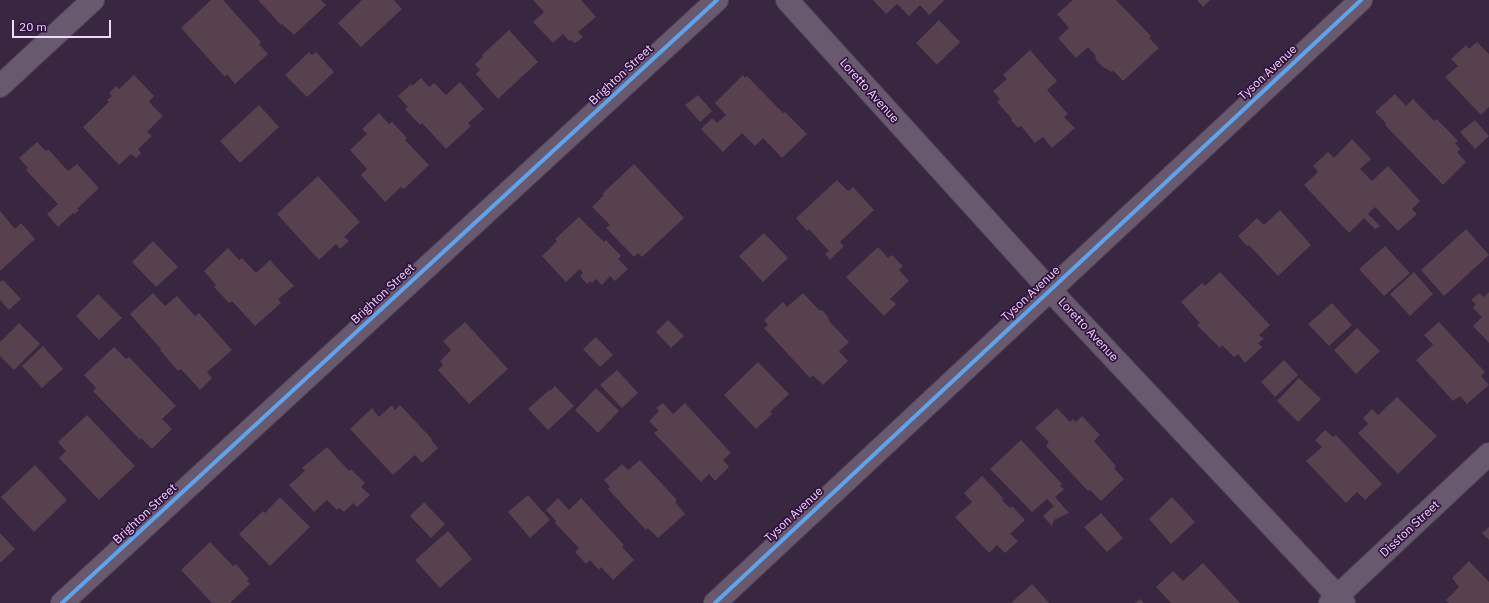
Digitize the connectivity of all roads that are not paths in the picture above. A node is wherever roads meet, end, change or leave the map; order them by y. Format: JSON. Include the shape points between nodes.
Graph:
{"nodes":[{"id":1,"x":93,"y":0,"type":"edge"},
{"id":2,"x":717,"y":0,"type":"edge"},
{"id":3,"x":787,"y":0,"type":"edge"},
{"id":4,"x":1361,"y":0,"type":"edge"},
{"id":5,"x":0,"y":86,"type":"edge"},
{"id":6,"x":1050,"y":290,"type":"junction"},
{"id":7,"x":1489,"y":454,"type":"edge"},
{"id":8,"x":1338,"y":601,"type":"edge"},
{"id":9,"x":62,"y":603,"type":"edge"},
{"id":10,"x":715,"y":603,"type":"edge"}],
"edges":[{"from":1,"to":5,"type":"street"},
{"from":2,"to":9,"type":"street","name":"Brighton Street"},
{"from":3,"to":6,"type":"street","name":"Loretto Avenue"},
{"from":4,"to":6,"type":"street","name":"Tyson Avenue"},
{"from":6,"to":8,"type":"street","name":"Loretto Avenue"},
{"from":6,"to":10,"type":"street","name":"Tyson Avenue"},
{"from":7,"to":8,"type":"street","name":"Disston Street"}]}
